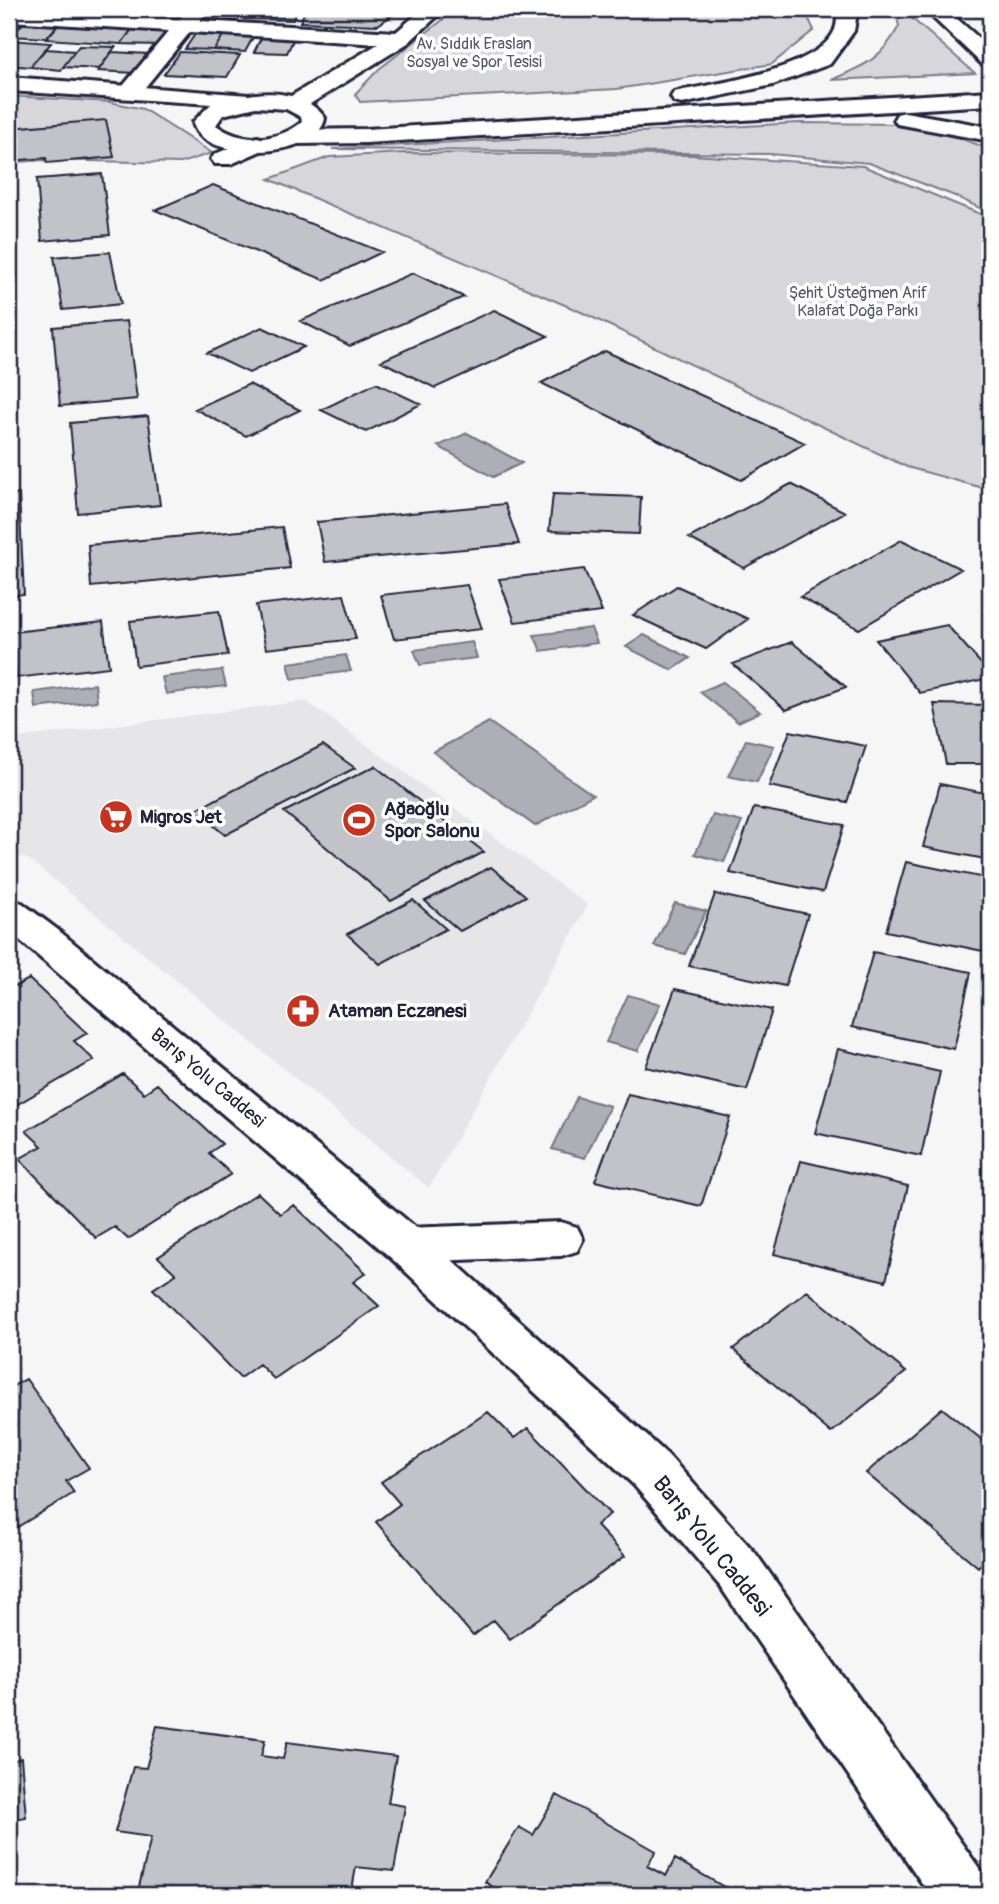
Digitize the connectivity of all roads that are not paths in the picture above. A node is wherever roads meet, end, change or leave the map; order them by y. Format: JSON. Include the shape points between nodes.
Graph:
{"nodes":[{"id":1,"x":435,"y":9,"type":"edge"},
{"id":2,"x":845,"y":9,"type":"edge"},
{"id":3,"x":934,"y":9,"type":"edge"},
{"id":4,"x":9,"y":15,"type":"edge"},
{"id":5,"x":193,"y":17,"type":"edge"},
{"id":6,"x":401,"y":39,"type":"junction"},
{"id":7,"x":990,"y":59,"type":"edge"},
{"id":8,"x":990,"y":82,"type":"edge"},
{"id":9,"x":9,"y":83,"type":"edge"},
{"id":10,"x":129,"y":92,"type":"junction"},
{"id":11,"x":990,"y":98,"type":"edge"},
{"id":12,"x":672,"y":99,"type":"junction"},
{"id":13,"x":256,"y":100,"type":"junction"},
{"id":14,"x":302,"y":108,"type":"junction"},
{"id":15,"x":334,"y":114,"type":"dead end"},
{"id":16,"x":358,"y":115,"type":"dead end"},
{"id":17,"x":627,"y":120,"type":"junction"},
{"id":18,"x":211,"y":134,"type":"junction"},
{"id":19,"x":990,"y":134,"type":"edge"},
{"id":20,"x":296,"y":136,"type":"junction"},
{"id":21,"x":257,"y":144,"type":"junction"},
{"id":22,"x":223,"y":159,"type":"dead end"},
{"id":23,"x":9,"y":912,"type":"edge"},
{"id":24,"x":561,"y":1240,"type":"dead end"},
{"id":25,"x":406,"y":1245,"type":"junction"},
{"id":26,"x":964,"y":1895,"type":"edge"}],
"edges":[{"from":1,"to":6,"type":"main road"},
{"from":2,"to":12,"type":"main road","via":[[844,32],[822,59],[765,80]]},
{"from":3,"to":7,"type":"main road"},
{"from":4,"to":5,"type":"main road"},
{"from":5,"to":6,"type":"main road"},
{"from":5,"to":10,"type":"main road"},
{"from":6,"to":14,"type":"main road"},
{"from":8,"to":12,"type":"main road"},
{"from":9,"to":10,"type":"main road"},
{"from":10,"to":13,"type":"main road"},
{"from":10,"to":18,"type":"main road"},
{"from":11,"to":17,"type":"main road"},
{"from":12,"to":16,"type":"main road"},
{"from":13,"to":14,"type":"main road"},
{"from":13,"to":18,"type":"main road","via":[[226,105],[208,116],[204,122]]},
{"from":14,"to":15,"type":"main road"},
{"from":14,"to":20,"type":"main road","via":[[314,118],[313,124]]},
{"from":17,"to":19,"type":"main road","via":[[868,114]]},
{"from":17,"to":20,"type":"main road"},
{"from":18,"to":21,"type":"main road"},
{"from":20,"to":21,"type":"main road"},
{"from":21,"to":22,"type":"main road"},
{"from":23,"to":25,"type":"main road","name":"Barış Yolu Caddesi"},
{"from":24,"to":25,"type":"main road"},
{"from":25,"to":26,"type":"main road","name":"Barış Yolu Caddesi","via":[[651,1470],[738,1570]]}]}
